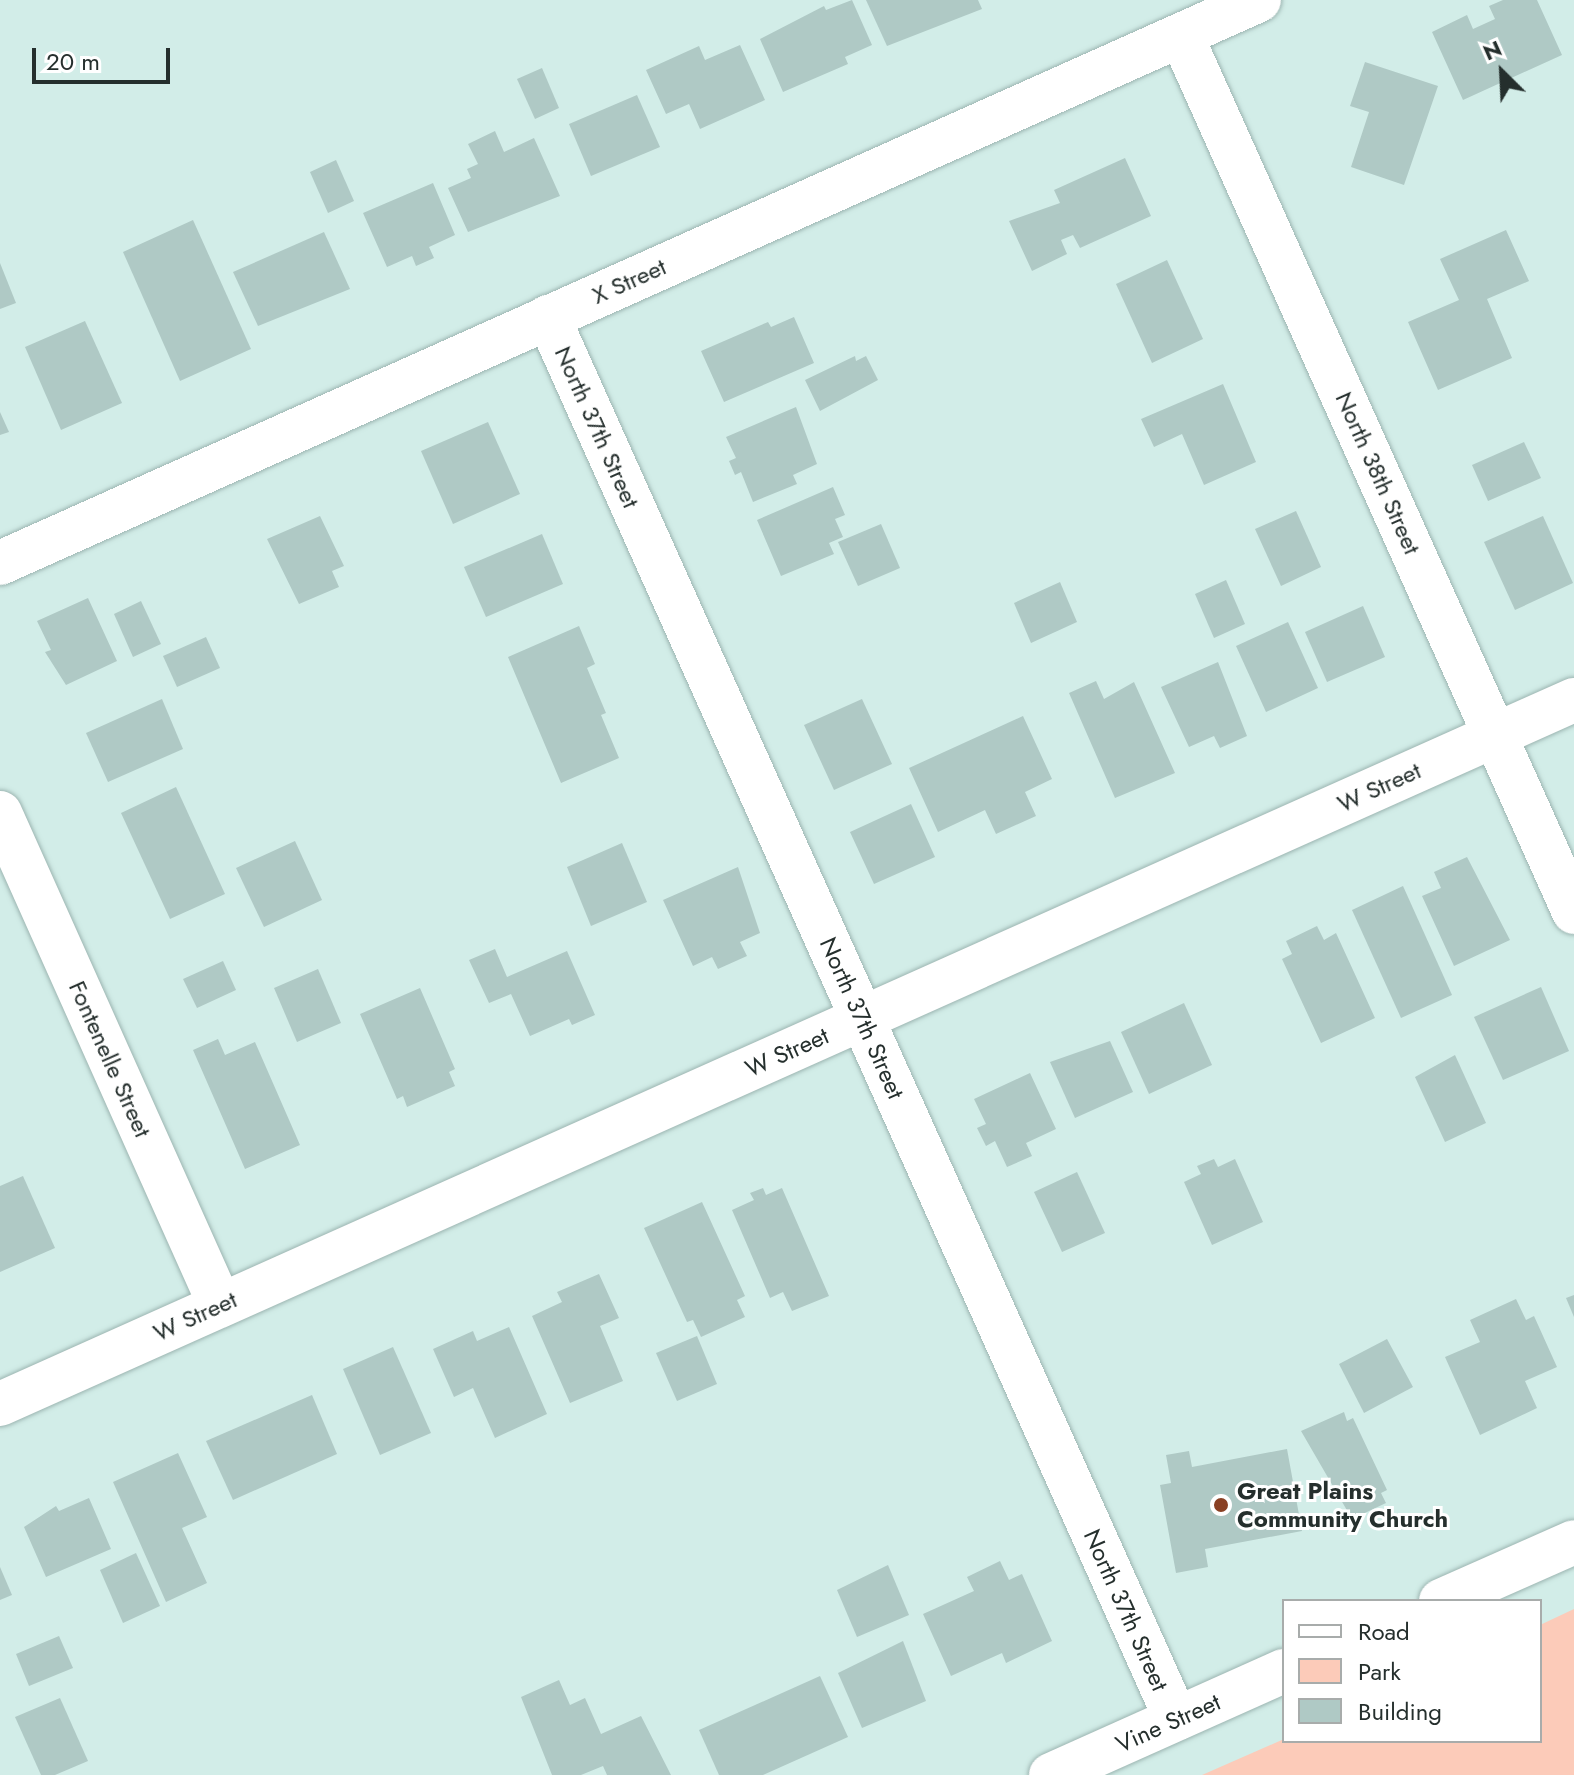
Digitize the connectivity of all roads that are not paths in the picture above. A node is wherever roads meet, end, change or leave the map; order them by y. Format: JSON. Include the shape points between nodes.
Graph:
{"nodes":[{"id":1,"x":1259,"y":0,"type":"edge"},
{"id":2,"x":1181,"y":35,"type":"junction"},
{"id":3,"x":548,"y":317,"type":"junction"},
{"id":4,"x":0,"y":563,"type":"edge"},
{"id":5,"x":1574,"y":700,"type":"edge"},
{"id":6,"x":1495,"y":735,"type":"junction"},
{"id":7,"x":0,"y":813,"type":"edge"},
{"id":8,"x":1574,"y":912,"type":"edge"},
{"id":9,"x":862,"y":1018,"type":"junction"},
{"id":10,"x":220,"y":1305,"type":"junction"},
{"id":11,"x":0,"y":1404,"type":"edge"},
{"id":12,"x":1574,"y":1542,"type":"edge"},
{"id":13,"x":1446,"y":1599,"type":"edge"},
{"id":14,"x":1282,"y":1672,"type":"edge"},
{"id":15,"x":1176,"y":1719,"type":"junction"},
{"id":16,"x":1051,"y":1775,"type":"edge"}],
"edges":[{"from":1,"to":2,"type":"street","name":"X Street"},
{"from":2,"to":3,"type":"street","name":"X Street"},
{"from":2,"to":6,"type":"street","name":"North 38th Street"},
{"from":3,"to":4,"type":"street","name":"X Street"},
{"from":3,"to":9,"type":"street","name":"North 37th Street"},
{"from":5,"to":6,"type":"street","name":"W Street"},
{"from":6,"to":8,"type":"street","name":"North 38th Street"},
{"from":6,"to":9,"type":"street","name":"W Street"},
{"from":7,"to":10,"type":"street","name":"Fontenelle Street"},
{"from":9,"to":10,"type":"street","name":"W Street"},
{"from":9,"to":15,"type":"street","name":"North 37th Street"},
{"from":10,"to":11,"type":"street","name":"W Street"},
{"from":12,"to":13,"type":"street"},
{"from":14,"to":15,"type":"street","name":"Vine Street"},
{"from":15,"to":16,"type":"street","name":"Vine Street"}]}
